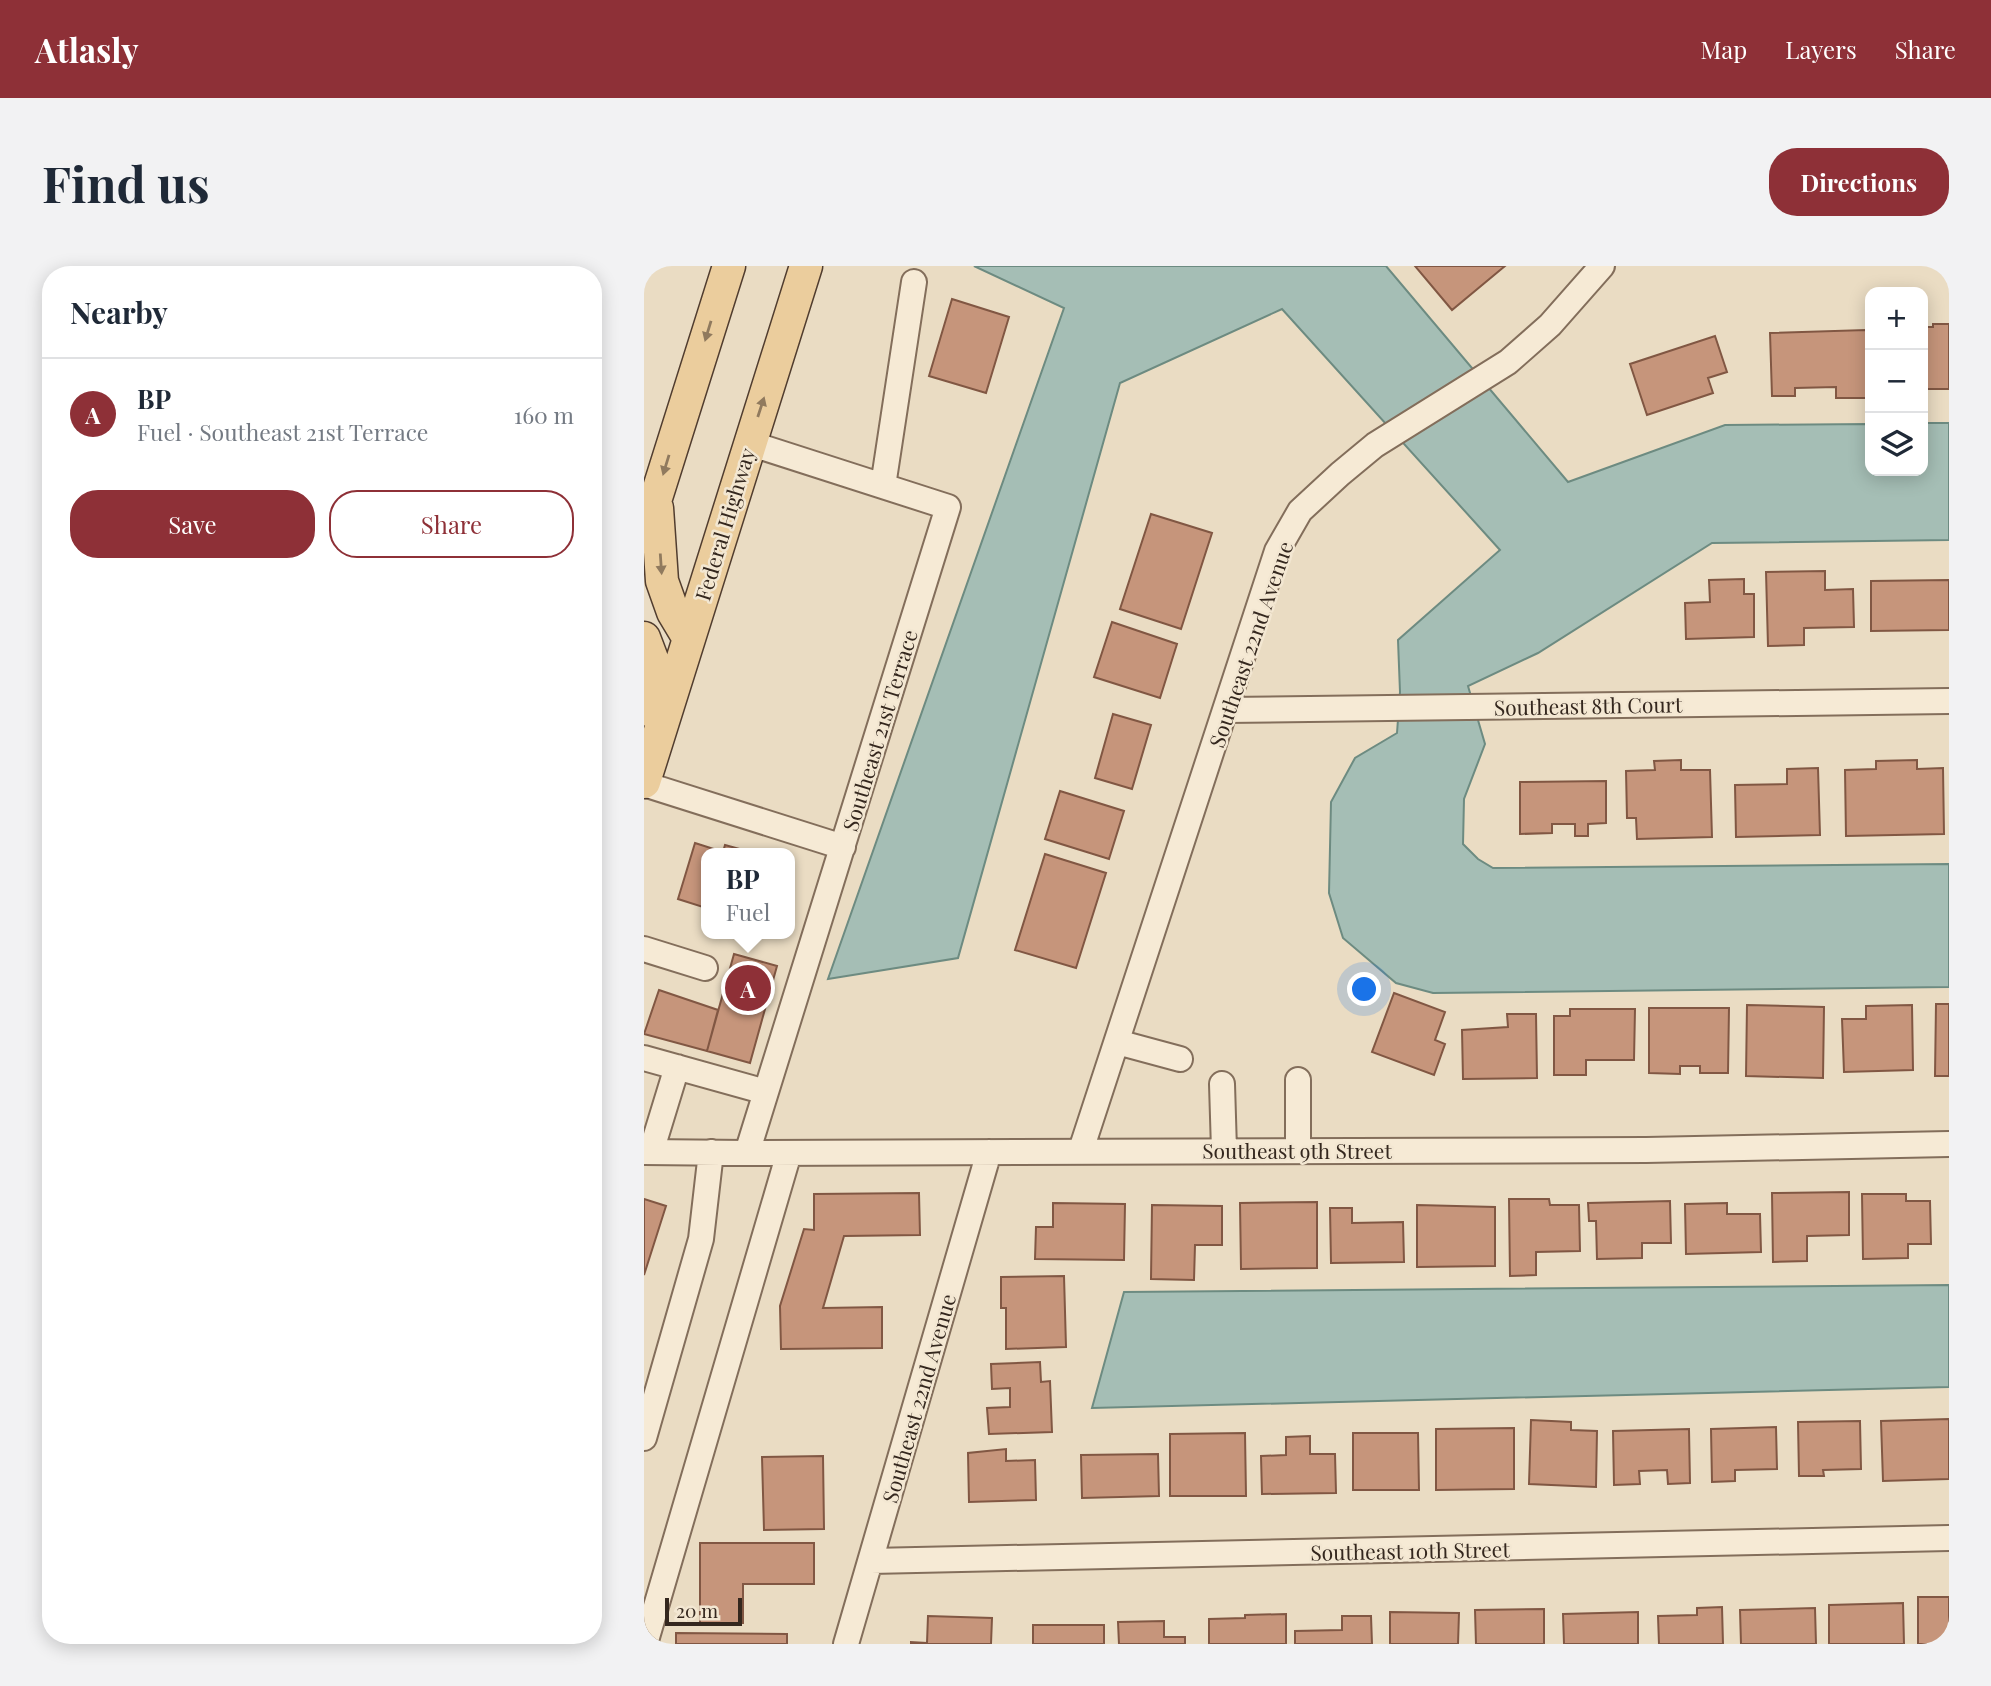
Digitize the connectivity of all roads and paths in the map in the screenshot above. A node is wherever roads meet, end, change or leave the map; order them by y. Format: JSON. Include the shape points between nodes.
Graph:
{"nodes":[{"id":1,"x":729,"y":266,"type":"edge"},
{"id":2,"x":806,"y":266,"type":"edge"},
{"id":3,"x":1602,"y":266,"type":"edge"},
{"id":4,"x":915,"y":282,"type":"dead end"},
{"id":5,"x":749,"y":443,"type":"junction"},
{"id":6,"x":883,"y":486,"type":"junction"},
{"id":7,"x":657,"y":496,"type":"junction"},
{"id":8,"x":644,"y":536,"type":"edge"},
{"id":9,"x":688,"y":636,"type":"junction"},
{"id":10,"x":644,"y":638,"type":"edge"},
{"id":11,"x":1949,"y":701,"type":"edge"},
{"id":12,"x":1226,"y":710,"type":"junction"},
{"id":13,"x":660,"y":729,"type":"junction"},
{"id":14,"x":644,"y":783,"type":"edge"},
{"id":15,"x":843,"y":847,"type":"junction"},
{"id":16,"x":644,"y":949,"type":"edge"},
{"id":17,"x":705,"y":968,"type":"dead end"},
{"id":18,"x":1117,"y":1042,"type":"junction"},
{"id":19,"x":644,"y":1058,"type":"edge"},
{"id":20,"x":1180,"y":1059,"type":"dead end"},
{"id":21,"x":677,"y":1067,"type":"junction"},
{"id":22,"x":1298,"y":1080,"type":"dead end"},
{"id":23,"x":1222,"y":1084,"type":"dead end"},
{"id":24,"x":766,"y":1092,"type":"junction"},
{"id":25,"x":1949,"y":1144,"type":"edge"},
{"id":26,"x":1081,"y":1150,"type":"junction"},
{"id":27,"x":1224,"y":1150,"type":"junction"},
{"id":28,"x":1298,"y":1150,"type":"junction"},
{"id":29,"x":647,"y":1152,"type":"edge"},
{"id":30,"x":710,"y":1153,"type":"junction"},
{"id":31,"x":747,"y":1153,"type":"junction"},
{"id":32,"x":789,"y":1153,"type":"junction"},
{"id":33,"x":989,"y":1153,"type":"junction"},
{"id":34,"x":649,"y":1409,"type":"edge"},
{"id":35,"x":644,"y":1438,"type":"edge"},
{"id":36,"x":1949,"y":1538,"type":"edge"},
{"id":37,"x":871,"y":1561,"type":"junction"},
{"id":38,"x":645,"y":1644,"type":"edge"},
{"id":39,"x":846,"y":1644,"type":"edge"}],
"edges":[{"from":1,"to":7,"type":"main road","one_way":true},
{"from":5,"to":2,"type":"main road","name":"Federal Highway","one_way":true},
{"from":3,"to":12,"type":"street","name":"Southeast 22nd Avenue","via":[[1550,325],[1508,362],[1375,445],[1300,511],[1277,551]]},
{"from":4,"to":6,"type":"street"},
{"from":5,"to":6,"type":"street","name":"Southeast 21st Terrace"},
{"from":5,"to":9,"type":"main road","name":"Federal Highway"},
{"from":6,"to":15,"type":"street","name":"Southeast 21st Terrace","via":[[948,507]]},
{"from":7,"to":8,"type":"main road"},
{"from":7,"to":9,"type":"main road","one_way":true,"via":[[662,581]]},
{"from":9,"to":13,"type":"main road","name":"Federal Highway"},
{"from":10,"to":13,"type":"main road","via":[[652,659]]},
{"from":11,"to":12,"type":"street","name":"Southeast 8th Court"},
{"from":12,"to":18,"type":"street","name":"Southeast 22nd Avenue"},
{"from":13,"to":14,"type":"main road","name":"Federal Highway"},
{"from":14,"to":15,"type":"street"},
{"from":15,"to":24,"type":"street","name":"Southeast 21st Terrace"},
{"from":16,"to":17,"type":"street"},
{"from":18,"to":20,"type":"street"},
{"from":18,"to":26,"type":"street","name":"Southeast 22nd Avenue"},
{"from":19,"to":21,"type":"street"},
{"from":21,"to":24,"type":"street"},
{"from":21,"to":29,"type":"street"},
{"from":22,"to":28,"type":"street"},
{"from":23,"to":27,"type":"street"},
{"from":24,"to":31,"type":"street","name":"Southeast 21st Terrace"},
{"from":25,"to":28,"type":"street","name":"Southeast 9th Street"},
{"from":26,"to":27,"type":"street","name":"Southeast 9th Street"},
{"from":26,"to":33,"type":"street","name":"Southeast 9th Street"},
{"from":27,"to":28,"type":"street","name":"Southeast 9th Street"},
{"from":29,"to":30,"type":"street","name":"Southeast 9th Street"},
{"from":30,"to":31,"type":"street","name":"Southeast 9th Street"},
{"from":30,"to":34,"type":"street","via":[[701,1239]]},
{"from":31,"to":32,"type":"street","name":"Southeast 9th Street"},
{"from":32,"to":33,"type":"street","name":"Southeast 9th Street"},
{"from":32,"to":38,"type":"street"},
{"from":33,"to":37,"type":"street","name":"Southeast 22nd Avenue"},
{"from":34,"to":35,"type":"street"},
{"from":36,"to":37,"type":"street","name":"Southeast 10th Street"},
{"from":37,"to":39,"type":"street","name":"Southeast 22nd Avenue"}]}
